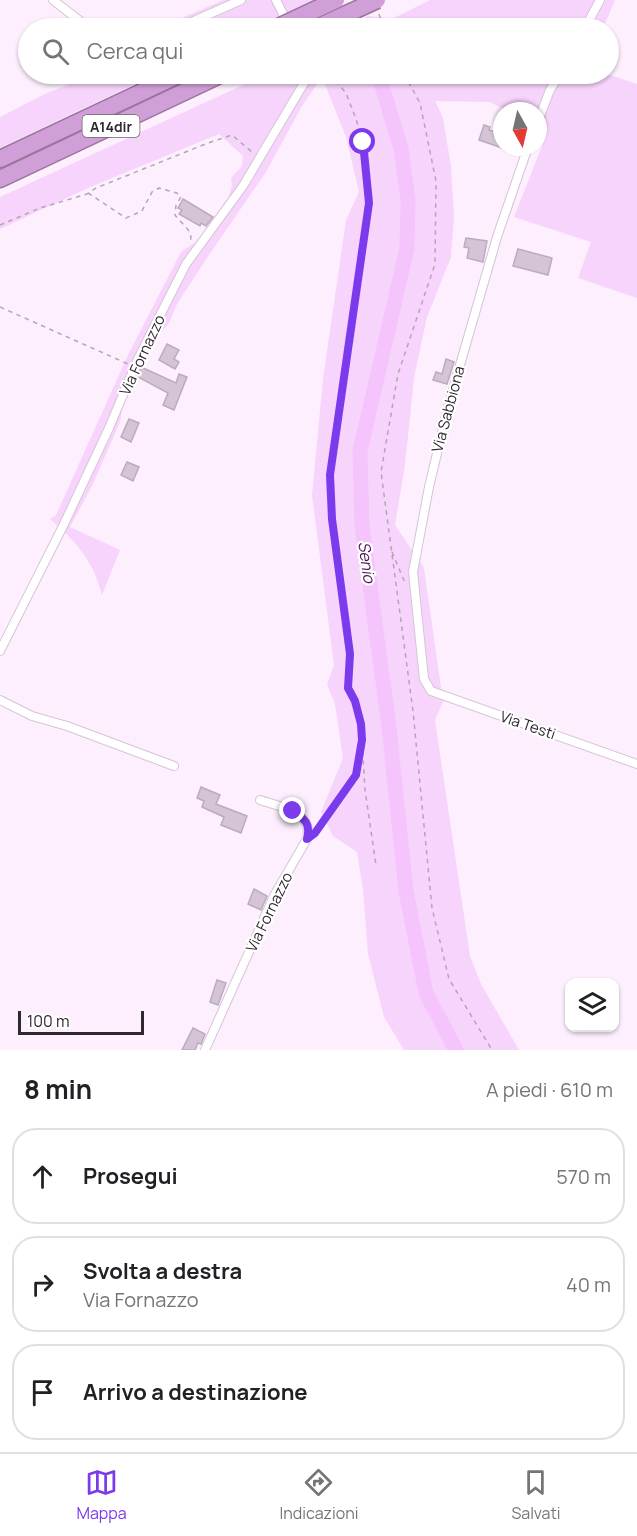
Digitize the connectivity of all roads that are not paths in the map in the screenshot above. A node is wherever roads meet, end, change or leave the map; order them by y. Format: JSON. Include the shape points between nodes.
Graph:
{"nodes":[{"id":1,"x":53,"y":0,"type":"edge"},
{"id":2,"x":241,"y":0,"type":"edge"},
{"id":3,"x":276,"y":0,"type":"edge"},
{"id":4,"x":336,"y":0,"type":"edge"},
{"id":5,"x":377,"y":0,"type":"edge"},
{"id":6,"x":600,"y":0,"type":"edge"},
{"id":7,"x":76,"y":18,"type":"edge"},
{"id":8,"x":200,"y":18,"type":"edge"},
{"id":9,"x":286,"y":18,"type":"edge"},
{"id":10,"x":297,"y":18,"type":"edge"},
{"id":11,"x":338,"y":18,"type":"edge"},
{"id":12,"x":590,"y":18,"type":"edge"},
{"id":13,"x":159,"y":84,"type":"edge"},
{"id":14,"x":201,"y":84,"type":"edge"},
{"id":15,"x":303,"y":84,"type":"edge"},
{"id":16,"x":554,"y":84,"type":"edge"},
{"id":17,"x":546,"y":102,"type":"edge"},
{"id":18,"x":525,"y":156,"type":"edge"},
{"id":19,"x":0,"y":159,"type":"edge"},
{"id":20,"x":0,"y":179,"type":"edge"},
{"id":21,"x":0,"y":651,"type":"edge"},
{"id":22,"x":424,"y":679,"type":"joint"},
{"id":23,"x":0,"y":700,"type":"edge"},
{"id":24,"x":637,"y":764,"type":"edge"},
{"id":25,"x":174,"y":766,"type":"dead end"},
{"id":26,"x":260,"y":800,"type":"dead end"},
{"id":27,"x":205,"y":1050,"type":"edge"}],
"edges":[{"from":1,"to":7,"type":"street"},
{"from":2,"to":8,"type":"street"},
{"from":3,"to":9,"type":"street"},
{"from":4,"to":10,"type":"highway","bridge":true},
{"from":5,"to":11,"type":"highway","bridge":true},
{"from":6,"to":12,"type":"street"},
{"from":13,"to":19,"type":"highway","number":"A14dir"},
{"from":14,"to":20,"type":"highway","number":"A14dir"},
{"from":15,"to":21,"type":"street","name":"Via Fornazzo","via":[[243,186],[186,264]]},
{"from":16,"to":17,"type":"street"},
{"from":18,"to":22,"type":"street","name":"Via Sabbiona","via":[[448,403],[429,487],[413,572]]},
{"from":22,"to":24,"type":"street","name":"Via Testi","via":[[430,691]]},
{"from":23,"to":25,"type":"street","via":[[32,716]]},
{"from":26,"to":27,"type":"street","name":"Via Fornazzo","via":[[293,811],[307,822],[309,830],[275,894]]}]}
